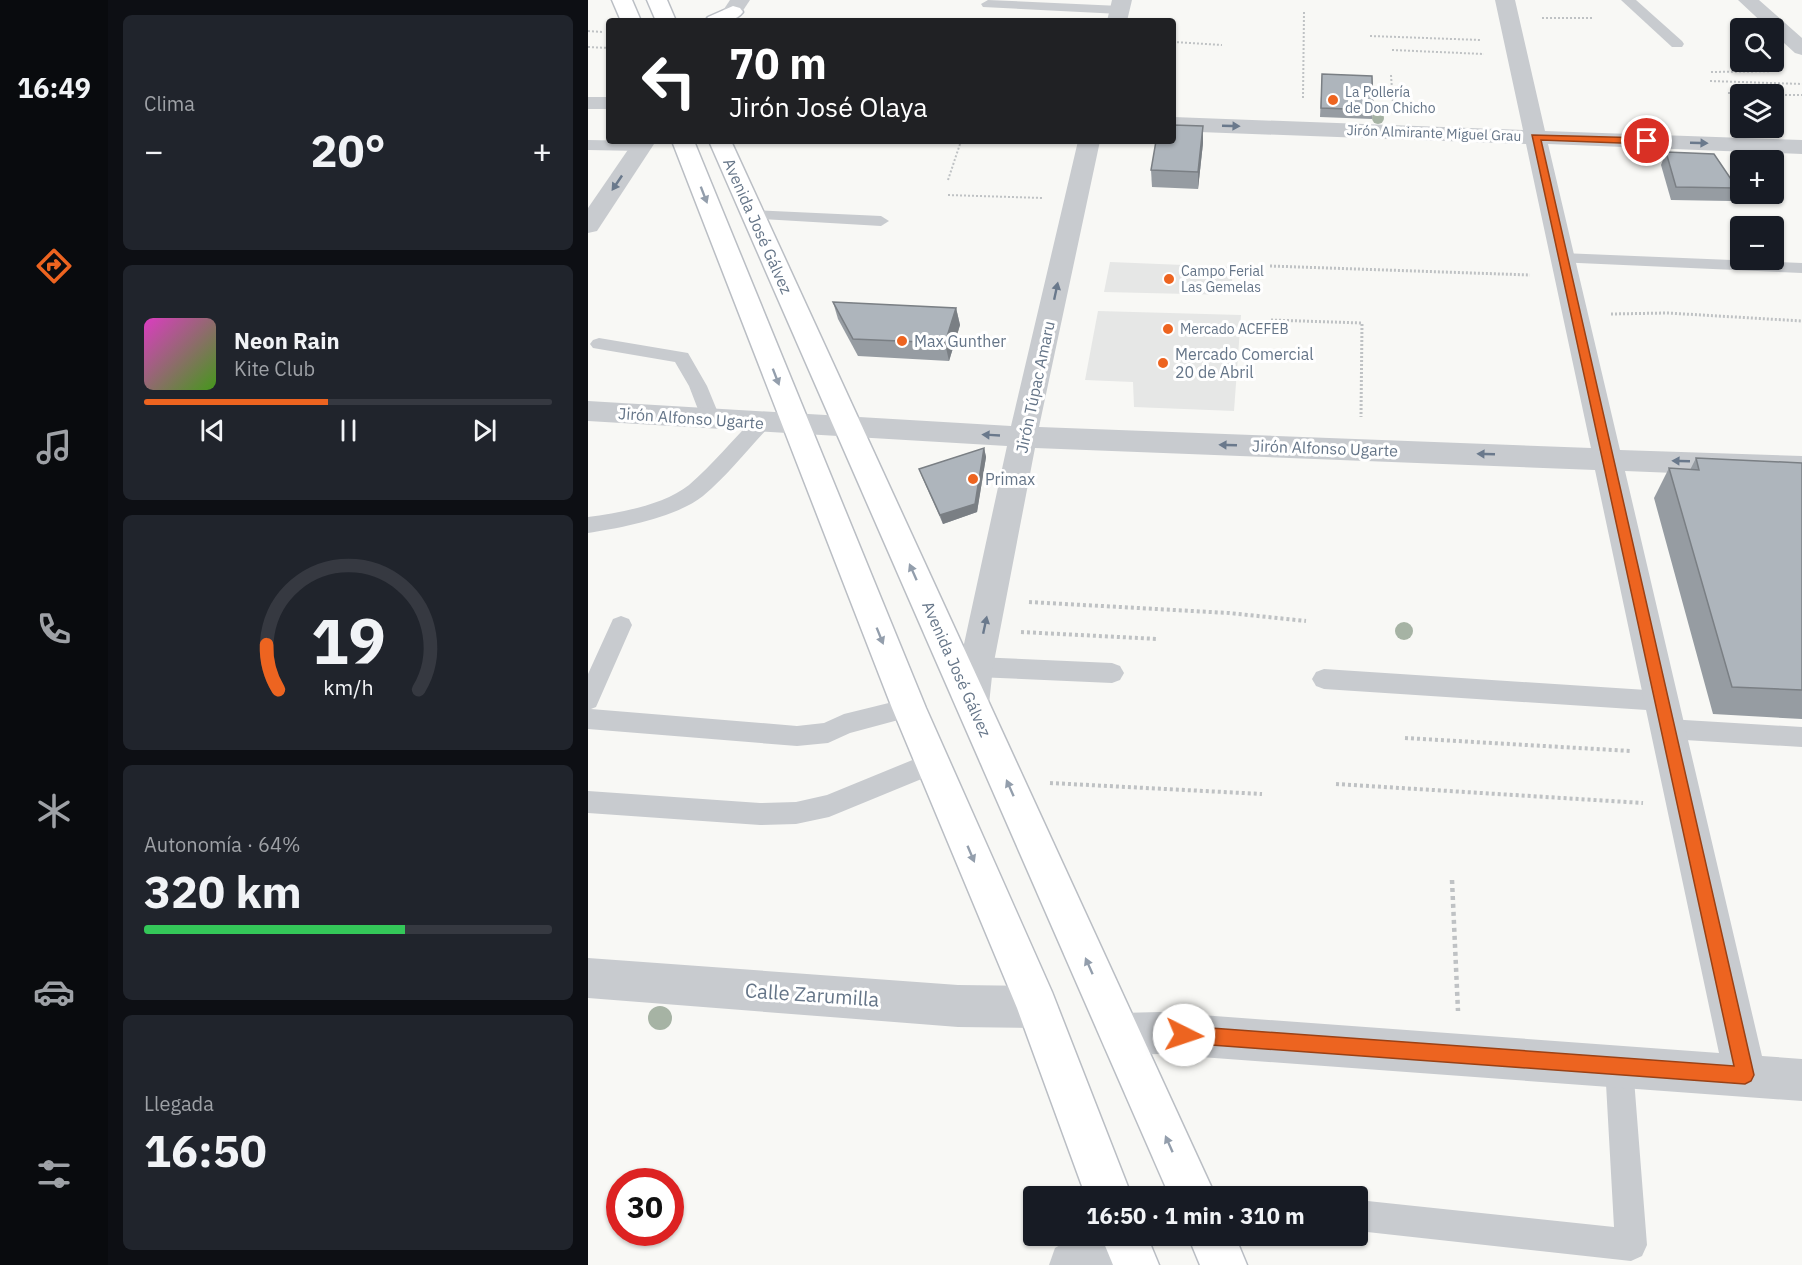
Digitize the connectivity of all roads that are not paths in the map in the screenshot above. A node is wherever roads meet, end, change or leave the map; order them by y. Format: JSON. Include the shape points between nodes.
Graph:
{"nodes":[{"id":1,"x":622,"y":0,"type":"edge"},
{"id":2,"x":657,"y":0,"type":"edge"},
{"id":3,"x":1628,"y":0,"type":"edge"},
{"id":4,"x":1748,"y":0,"type":"edge"},
{"id":5,"x":988,"y":4,"type":"dead end"},
{"id":6,"x":1120,"y":10,"type":"edge"},
{"id":7,"x":630,"y":18,"type":"edge"},
{"id":8,"x":666,"y":18,"type":"edge"},
{"id":9,"x":1511,"y":28,"type":"edge"},
{"id":10,"x":1677,"y":44,"type":"dead end"},
{"id":11,"x":1802,"y":49,"type":"edge"},
{"id":12,"x":588,"y":103,"type":"edge"},
{"id":13,"x":606,"y":103,"type":"edge"},
{"id":14,"x":1176,"y":124,"type":"edge"},
{"id":15,"x":1535,"y":137,"type":"junction"},
{"id":16,"x":644,"y":144,"type":"edge"},
{"id":17,"x":684,"y":144,"type":"edge"},
{"id":18,"x":721,"y":144,"type":"edge"},
{"id":19,"x":1088,"y":144,"type":"edge"},
{"id":20,"x":588,"y":145,"type":"edge"},
{"id":21,"x":1802,"y":147,"type":"edge"},
{"id":22,"x":753,"y":216,"type":"junction"},
{"id":23,"x":881,"y":221,"type":"dead end"},
{"id":24,"x":588,"y":226,"type":"edge"},
{"id":25,"x":1564,"y":267,"type":"junction"},
{"id":26,"x":1802,"y":268,"type":"edge"},
{"id":27,"x":599,"y":344,"type":"dead end"},
{"id":28,"x":588,"y":411,"type":"edge"},
{"id":29,"x":711,"y":420,"type":"junction"},
{"id":30,"x":761,"y":423,"type":"junction"},
{"id":31,"x":795,"y":425,"type":"junction"},
{"id":32,"x":848,"y":427,"type":"junction"},
{"id":33,"x":1023,"y":437,"type":"junction"},
{"id":34,"x":1607,"y":458,"type":"junction"},
{"id":35,"x":1802,"y":466,"type":"edge"},
{"id":36,"x":588,"y":525,"type":"edge"},
{"id":37,"x":621,"y":626,"type":"dead end"},
{"id":38,"x":976,"y":667,"type":"junction"},
{"id":39,"x":1112,"y":673,"type":"dead end"},
{"id":40,"x":1324,"y":679,"type":"dead end"},
{"id":41,"x":588,"y":700,"type":"edge"},
{"id":42,"x":972,"y":704,"type":"junction"},
{"id":43,"x":909,"y":708,"type":"junction"},
{"id":44,"x":588,"y":719,"type":"edge"},
{"id":45,"x":1668,"y":728,"type":"junction"},
{"id":46,"x":1802,"y":737,"type":"edge"},
{"id":47,"x":932,"y":763,"type":"junction"},
{"id":48,"x":588,"y":802,"type":"edge"},
{"id":49,"x":588,"y":978,"type":"edge"},
{"id":50,"x":1037,"y":1007,"type":"junction"},
{"id":51,"x":1120,"y":1034,"type":"junction"},
{"id":52,"x":1619,"y":1066,"type":"junction"},
{"id":53,"x":1745,"y":1075,"type":"junction"},
{"id":54,"x":1802,"y":1080,"type":"edge"},
{"id":55,"x":1105,"y":1186,"type":"edge"},
{"id":56,"x":1188,"y":1186,"type":"edge"},
{"id":57,"x":1368,"y":1217,"type":"edge"},
{"id":58,"x":1105,"y":1246,"type":"edge"},
{"id":59,"x":1127,"y":1246,"type":"edge"},
{"id":60,"x":1215,"y":1246,"type":"edge"},
{"id":61,"x":1072,"y":1265,"type":"edge"},
{"id":62,"x":1136,"y":1265,"type":"edge"},
{"id":63,"x":1224,"y":1265,"type":"edge"}],
"edges":[{"from":1,"to":7,"type":"main road"},
{"from":2,"to":8,"type":"main road"},
{"from":3,"to":10,"type":"lane"},
{"from":4,"to":11,"type":"street"},
{"from":5,"to":6,"type":"lane"},
{"from":9,"to":15,"type":"street"},
{"from":12,"to":13,"type":"street"},
{"from":14,"to":15,"type":"street","name":"Jirón Almirante Miguel Grau","one_way":true},
{"from":15,"to":21,"type":"street","name":"Jirón Almirante Miguel Grau","one_way":true},
{"from":15,"to":25,"type":"street"},
{"from":16,"to":20,"type":"lane"},
{"from":16,"to":24,"type":"street","one_way":true},
{"from":17,"to":31,"type":"main road","one_way":true},
{"from":18,"to":22,"type":"main road","name":"Avenida José Gálvez"},
{"from":33,"to":19,"type":"street","name":"Jirón Túpac Amaru","one_way":true},
{"from":22,"to":23,"type":"lane"},
{"from":22,"to":32,"type":"main road","name":"Avenida José Gálvez"},
{"from":25,"to":26,"type":"lane"},
{"from":25,"to":34,"type":"street"},
{"from":27,"to":29,"type":"lane","via":[[681,357]]},
{"from":28,"to":29,"type":"street","name":"Jirón Alfonso Ugarte"},
{"from":29,"to":30,"type":"street","name":"Jirón Alfonso Ugarte"},
{"from":30,"to":31,"type":"street","name":"Jirón Alfonso Ugarte"},
{"from":30,"to":36,"type":"lane","via":[[695,491],[663,507],[618,521]]},
{"from":31,"to":32,"type":"street","name":"Jirón Alfonso Ugarte"},
{"from":31,"to":43,"type":"main road","one_way":true},
{"from":33,"to":32,"type":"street","name":"Jirón Alfonso Ugarte","one_way":true},
{"from":42,"to":32,"type":"main road","name":"Avenida José Gálvez","one_way":true},
{"from":34,"to":33,"type":"street","name":"Jirón Alfonso Ugarte","one_way":true},
{"from":38,"to":33,"type":"street","name":"Jirón Túpac Amaru","one_way":true},
{"from":35,"to":34,"type":"street","name":"Jirón Alfonso Ugarte","one_way":true},
{"from":34,"to":45,"type":"street"},
{"from":37,"to":41,"type":"lane"},
{"from":38,"to":39,"type":"lane"},
{"from":38,"to":42,"type":"street","name":"Jirón Túpac Amaru"},
{"from":40,"to":45,"type":"lane"},
{"from":51,"to":42,"type":"main road","name":"Avenida José Gálvez","one_way":true},
{"from":43,"to":44,"type":"lane","via":[[844,724],[828,733],[796,736]]},
{"from":43,"to":47,"type":"main road"},
{"from":45,"to":46,"type":"lane"},
{"from":45,"to":53,"type":"street"},
{"from":47,"to":48,"type":"lane","via":[[829,806],[796,813]]},
{"from":47,"to":50,"type":"main road","one_way":true},
{"from":49,"to":50,"type":"street","name":"Calle Zarumilla","via":[[958,1006]]},
{"from":50,"to":55,"type":"main road"},
{"from":51,"to":52,"type":"street","via":[[1160,1033]]},
{"from":56,"to":51,"type":"main road","name":"Avenida José Gálvez","one_way":true},
{"from":52,"to":53,"type":"street"},
{"from":52,"to":57,"type":"lane","via":[[1631,1245]]},
{"from":53,"to":54,"type":"street"},
{"from":58,"to":61,"type":"street"},
{"from":59,"to":62,"type":"main road"},
{"from":60,"to":63,"type":"main road"}]}
